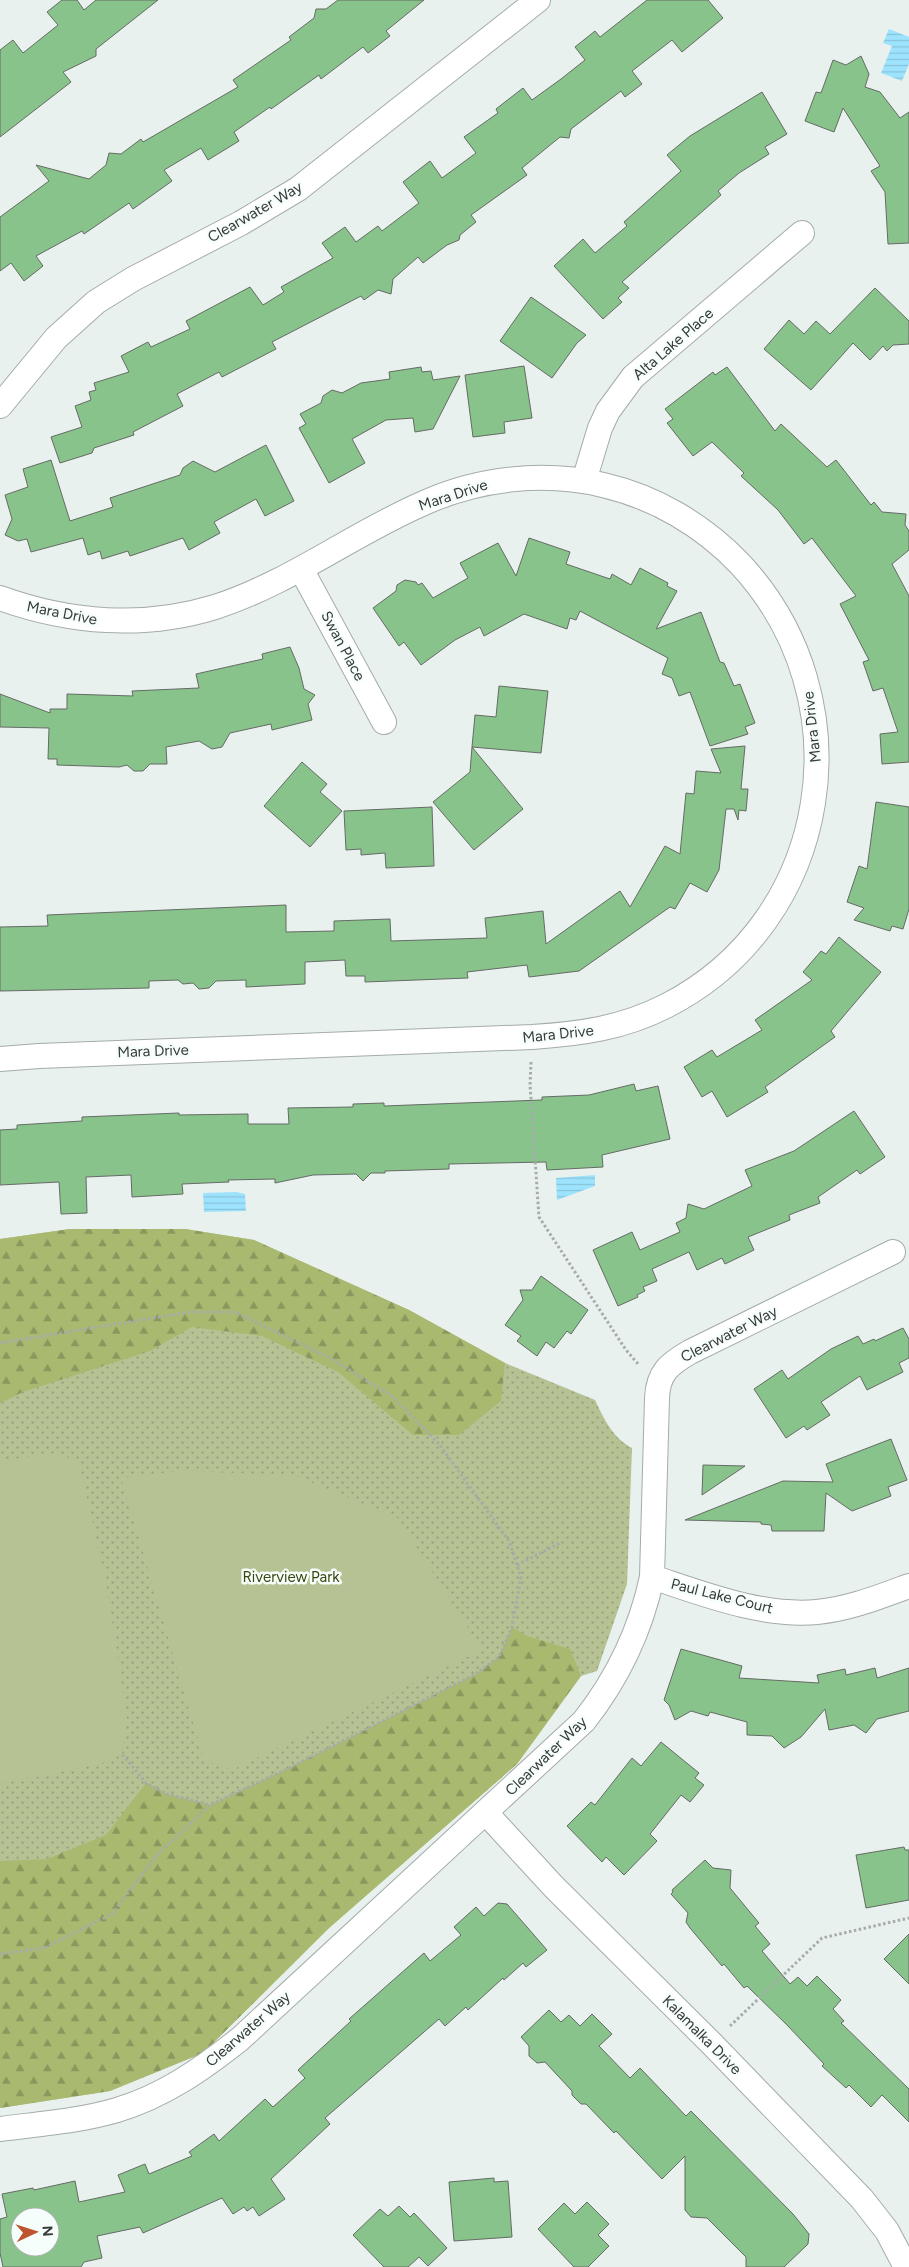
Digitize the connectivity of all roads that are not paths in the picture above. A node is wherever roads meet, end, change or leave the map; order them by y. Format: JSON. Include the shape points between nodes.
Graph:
{"nodes":[{"id":1,"x":538,"y":0,"type":"edge"},
{"id":2,"x":802,"y":233,"type":"dead end"},
{"id":3,"x":0,"y":406,"type":"edge"},
{"id":4,"x":584,"y":481,"type":"junction"},
{"id":5,"x":302,"y":569,"type":"junction"},
{"id":6,"x":0,"y":598,"type":"edge"},
{"id":7,"x":384,"y":722,"type":"dead end"},
{"id":8,"x":0,"y":1059,"type":"edge"},
{"id":9,"x":893,"y":1252,"type":"dead end"},
{"id":10,"x":652,"y":1577,"type":"junction"},
{"id":11,"x":909,"y":1586,"type":"edge"},
{"id":12,"x":486,"y":1813,"type":"junction"},
{"id":13,"x":0,"y":2129,"type":"edge"},
{"id":14,"x":906,"y":2267,"type":"edge"}],
"edges":[{"from":1,"to":3,"type":"street","name":"Clearwater Way","via":[[298,189],[241,223],[133,278],[96,302],[56,338]]},
{"from":2,"to":4,"type":"street","name":"Alta Lake Place","via":[[633,377],[600,428]]},
{"from":4,"to":5,"type":"street","name":"Mara Drive","via":[[516,479],[448,493],[403,512]]},
{"from":4,"to":8,"type":"street","name":"Mara Drive","via":[[656,503],[696,526],[723,548],[769,600],[799,655],[807,681],[818,759],[805,841],[797,865],[763,923],[720,970],[675,1001],[642,1017],[614,1027],[575,1034]]},
{"from":5,"to":6,"type":"street","name":"Mara Drive","via":[[215,607],[153,619],[82,618],[41,611]]},
{"from":5,"to":7,"type":"street","name":"Swan Place"},
{"from":9,"to":10,"type":"street","name":"Clearwater Way","via":[[677,1359],[660,1376],[657,1387]]},
{"from":10,"to":11,"type":"street","name":"Paul Lake Court","via":[[760,1608],[801,1612],[848,1607]]},
{"from":10,"to":12,"type":"street","name":"Clearwater Way","via":[[637,1629],[596,1706]]},
{"from":12,"to":13,"type":"street","name":"Clearwater Way","via":[[240,2039],[188,2078],[118,2110]]},
{"from":12,"to":14,"type":"street","name":"Kalamalka Drive","via":[[554,1887],[862,2199],[887,2231]]}]}
